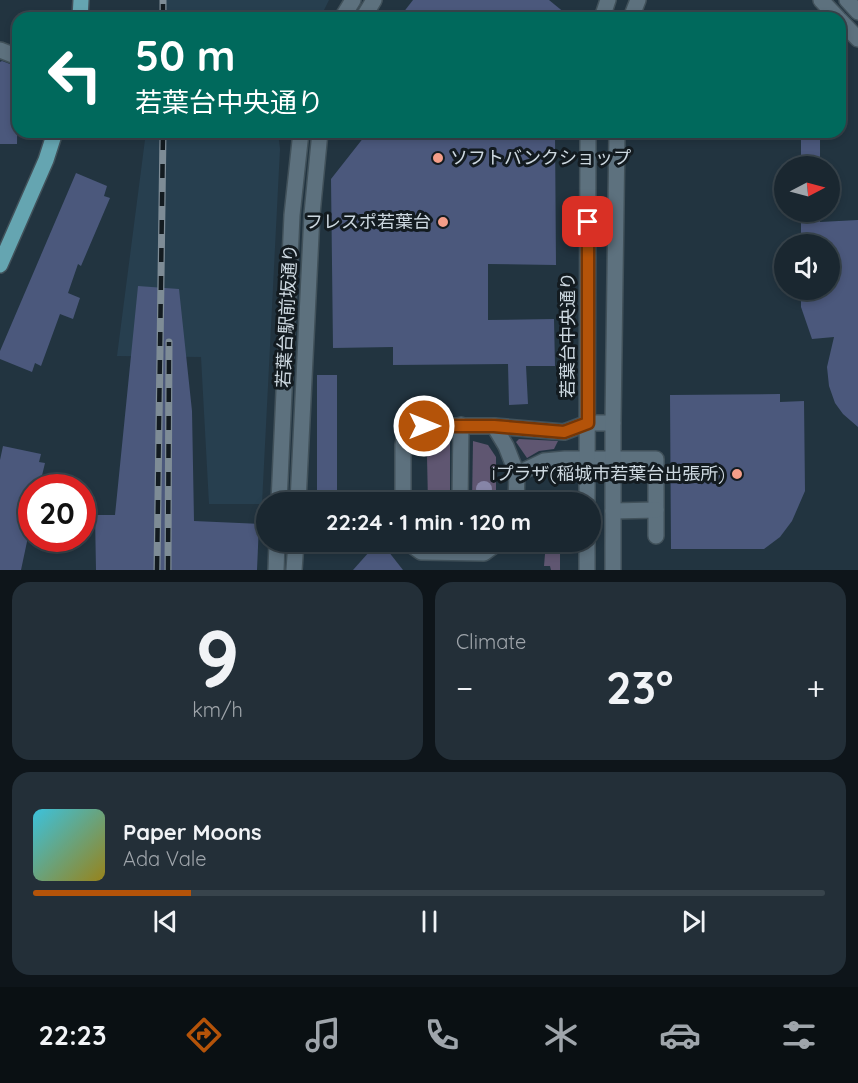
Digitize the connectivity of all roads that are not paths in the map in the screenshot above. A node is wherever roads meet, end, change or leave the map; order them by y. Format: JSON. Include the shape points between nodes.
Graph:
{"nodes":[{"id":1,"x":821,"y":0,"type":"edge"},
{"id":2,"x":847,"y":0,"type":"edge"},
{"id":3,"x":832,"y":12,"type":"edge"},
{"id":4,"x":858,"y":12,"type":"edge"},
{"id":5,"x":846,"y":26,"type":"edge"},
{"id":6,"x":858,"y":39,"type":"edge"},
{"id":7,"x":53,"y":138,"type":"edge"},
{"id":8,"x":300,"y":138,"type":"edge"},
{"id":9,"x":319,"y":138,"type":"edge"},
{"id":10,"x":588,"y":138,"type":"edge"},
{"id":11,"x":617,"y":138,"type":"edge"},
{"id":12,"x":0,"y":265,"type":"edge"},
{"id":13,"x":588,"y":423,"type":"junction"},
{"id":14,"x":613,"y":423,"type":"junction"},
{"id":15,"x":461,"y":426,"type":"junction"},
{"id":16,"x":494,"y":426,"type":"junction"},
{"id":17,"x":588,"y":459,"type":"junction"},
{"id":18,"x":613,"y":459,"type":"junction"},
{"id":19,"x":517,"y":474,"type":"junction"},
{"id":20,"x":279,"y":492,"type":"edge"},
{"id":21,"x":298,"y":492,"type":"edge"},
{"id":22,"x":403,"y":492,"type":"edge"},
{"id":23,"x":460,"y":492,"type":"edge"},
{"id":24,"x":516,"y":492,"type":"edge"},
{"id":25,"x":587,"y":492,"type":"edge"},
{"id":26,"x":656,"y":510,"type":"junction"},
{"id":27,"x":613,"y":511,"type":"junction"},
{"id":28,"x":656,"y":536,"type":"dead end"},
{"id":29,"x":277,"y":552,"type":"edge"},
{"id":30,"x":295,"y":552,"type":"edge"},
{"id":31,"x":587,"y":552,"type":"edge"},
{"id":32,"x":276,"y":570,"type":"edge"},
{"id":33,"x":294,"y":570,"type":"edge"},
{"id":34,"x":587,"y":570,"type":"edge"},
{"id":35,"x":613,"y":570,"type":"edge"}],
"edges":[{"from":1,"to":3,"type":"street"},
{"from":2,"to":4,"type":"street"},
{"from":5,"to":6,"type":"street"},
{"from":7,"to":12,"type":"main road"},
{"from":8,"to":20,"type":"street","name":"若葉台駅前坂通り","via":[[292,215]]},
{"from":9,"to":21,"type":"street","name":"若葉台駅前坂通り"},
{"from":10,"to":13,"type":"street","name":"若葉台中央通り"},
{"from":11,"to":14,"type":"street"},
{"from":13,"to":14,"type":"street"},
{"from":13,"to":16,"type":"street","via":[[564,432]]},
{"from":13,"to":17,"type":"street","name":"若葉台中央通り"},
{"from":14,"to":18,"type":"street"},
{"from":15,"to":16,"type":"street"},
{"from":15,"to":22,"type":"street","via":[[424,426],[405,435]]},
{"from":15,"to":23,"type":"street"},
{"from":16,"to":19,"type":"street"},
{"from":17,"to":18,"type":"street"},
{"from":17,"to":19,"type":"street","via":[[544,461]]},
{"from":17,"to":25,"type":"street","name":"若葉台中央通り"},
{"from":18,"to":26,"type":"street","via":[[656,459]]},
{"from":18,"to":27,"type":"street"},
{"from":19,"to":24,"type":"street"},
{"from":26,"to":27,"type":"street"},
{"from":26,"to":28,"type":"street"},
{"from":27,"to":35,"type":"street"},
{"from":29,"to":32,"type":"street"},
{"from":30,"to":33,"type":"street"},
{"from":31,"to":34,"type":"street"}]}
